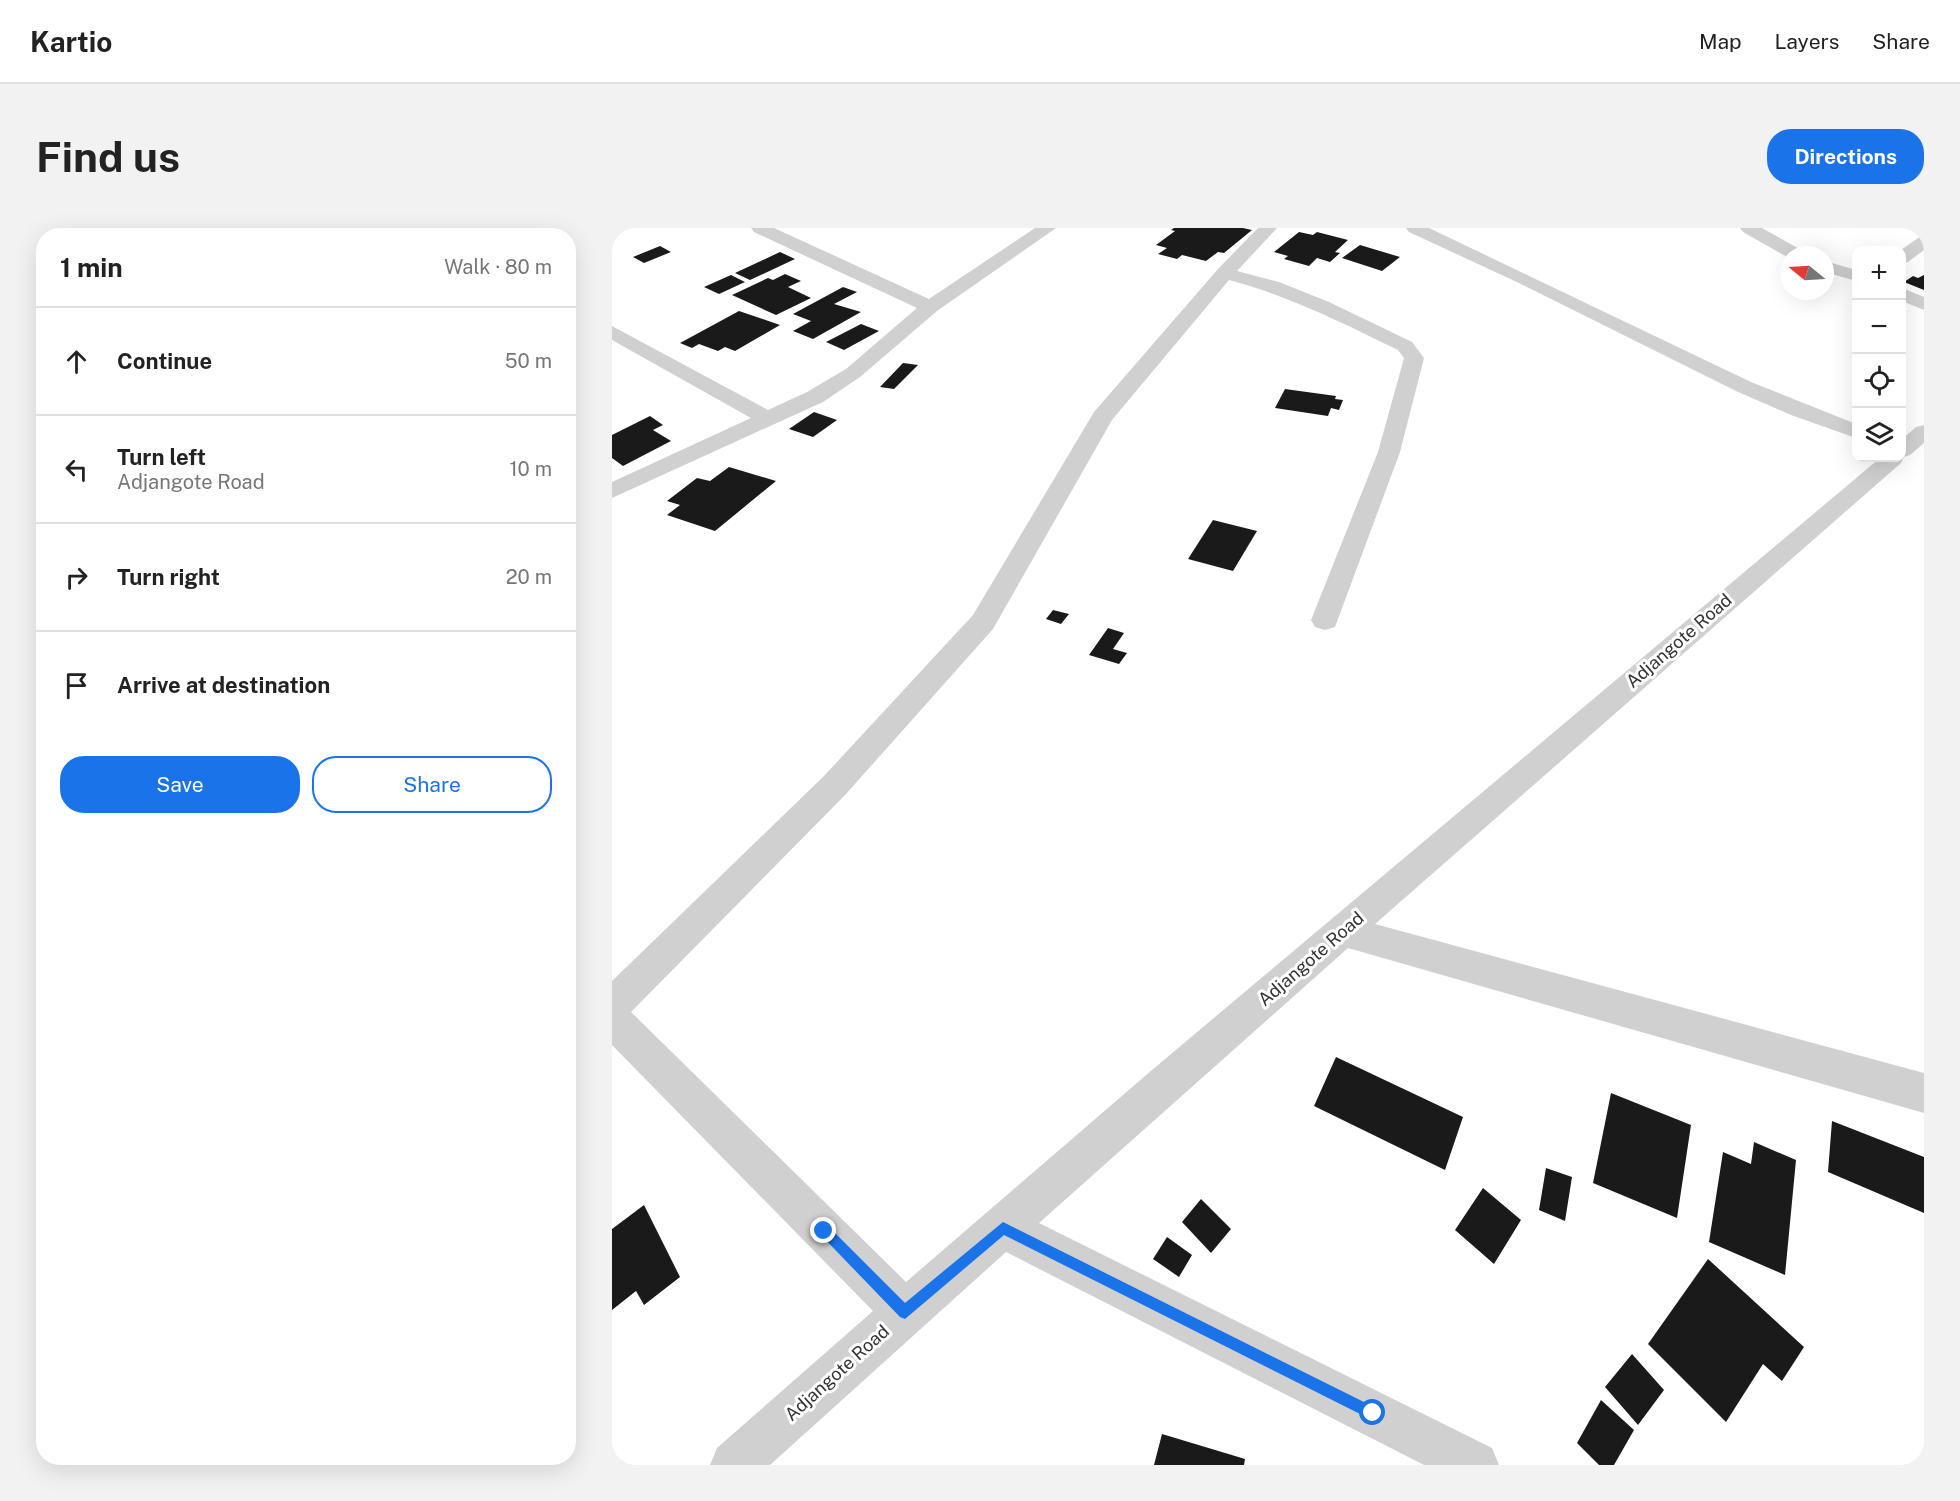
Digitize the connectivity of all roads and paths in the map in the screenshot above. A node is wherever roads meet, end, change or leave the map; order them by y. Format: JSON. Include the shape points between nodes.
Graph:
{"nodes":[{"id":1,"x":760,"y":228,"type":"edge"},
{"id":2,"x":1047,"y":228,"type":"edge"},
{"id":3,"x":1268,"y":228,"type":"edge"},
{"id":4,"x":1415,"y":228,"type":"edge"},
{"id":5,"x":1749,"y":228,"type":"edge"},
{"id":6,"x":1924,"y":242,"type":"edge"},
{"id":7,"x":1781,"y":246,"type":"edge"},
{"id":8,"x":1906,"y":255,"type":"edge"},
{"id":9,"x":1834,"y":269,"type":"edge"},
{"id":10,"x":1225,"y":273,"type":"junction"},
{"id":11,"x":1852,"y":274,"type":"edge"},
{"id":12,"x":1906,"y":296,"type":"edge"},
{"id":13,"x":1924,"y":304,"type":"edge"},
{"id":14,"x":930,"y":307,"type":"junction"},
{"id":15,"x":612,"y":332,"type":"edge"},
{"id":16,"x":768,"y":418,"type":"junction"},
{"id":17,"x":1852,"y":429,"type":"edge"},
{"id":18,"x":1924,"y":432,"type":"edge"},
{"id":19,"x":1906,"y":446,"type":"edge"},
{"id":20,"x":1886,"y":462,"type":"edge"},
{"id":21,"x":612,"y":491,"type":"edge"},
{"id":22,"x":1325,"y":620,"type":"dead end"},
{"id":23,"x":1343,"y":931,"type":"junction"},
{"id":24,"x":612,"y":1006,"type":"edge"},
{"id":25,"x":612,"y":1019,"type":"edge"},
{"id":26,"x":1924,"y":1093,"type":"edge"},
{"id":27,"x":1003,"y":1228,"type":"junction"},
{"id":28,"x":905,"y":1312,"type":"junction"},
{"id":29,"x":734,"y":1465,"type":"edge"},
{"id":30,"x":1475,"y":1465,"type":"edge"}],
"edges":[{"from":1,"to":14,"type":"street"},
{"from":2,"to":14,"type":"street"},
{"from":3,"to":10,"type":"street"},
{"from":4,"to":17,"type":"street","via":[[1514,272],[1723,377]]},
{"from":5,"to":7,"type":"street"},
{"from":6,"to":8,"type":"street"},
{"from":9,"to":11,"type":"street"},
{"from":10,"to":22,"type":"street","via":[[1272,285],[1322,306],[1405,346],[1414,358],[1389,452]]},
{"from":10,"to":24,"type":"street","via":[[1102,417],[983,622],[835,784]]},
{"from":12,"to":13,"type":"street"},
{"from":14,"to":16,"type":"street","via":[[853,373],[815,397]]},
{"from":15,"to":16,"type":"street"},
{"from":16,"to":21,"type":"street"},
{"from":18,"to":19,"type":"street","name":"Adjangote Road"},
{"from":20,"to":23,"type":"street","name":"Adjangote Road"},
{"from":23,"to":26,"type":"street"},
{"from":23,"to":27,"type":"street","name":"Adjangote Road"},
{"from":25,"to":28,"type":"street"},
{"from":27,"to":28,"type":"street","name":"Adjangote Road"},
{"from":27,"to":30,"type":"street"},
{"from":28,"to":29,"type":"street","name":"Adjangote Road"}]}
